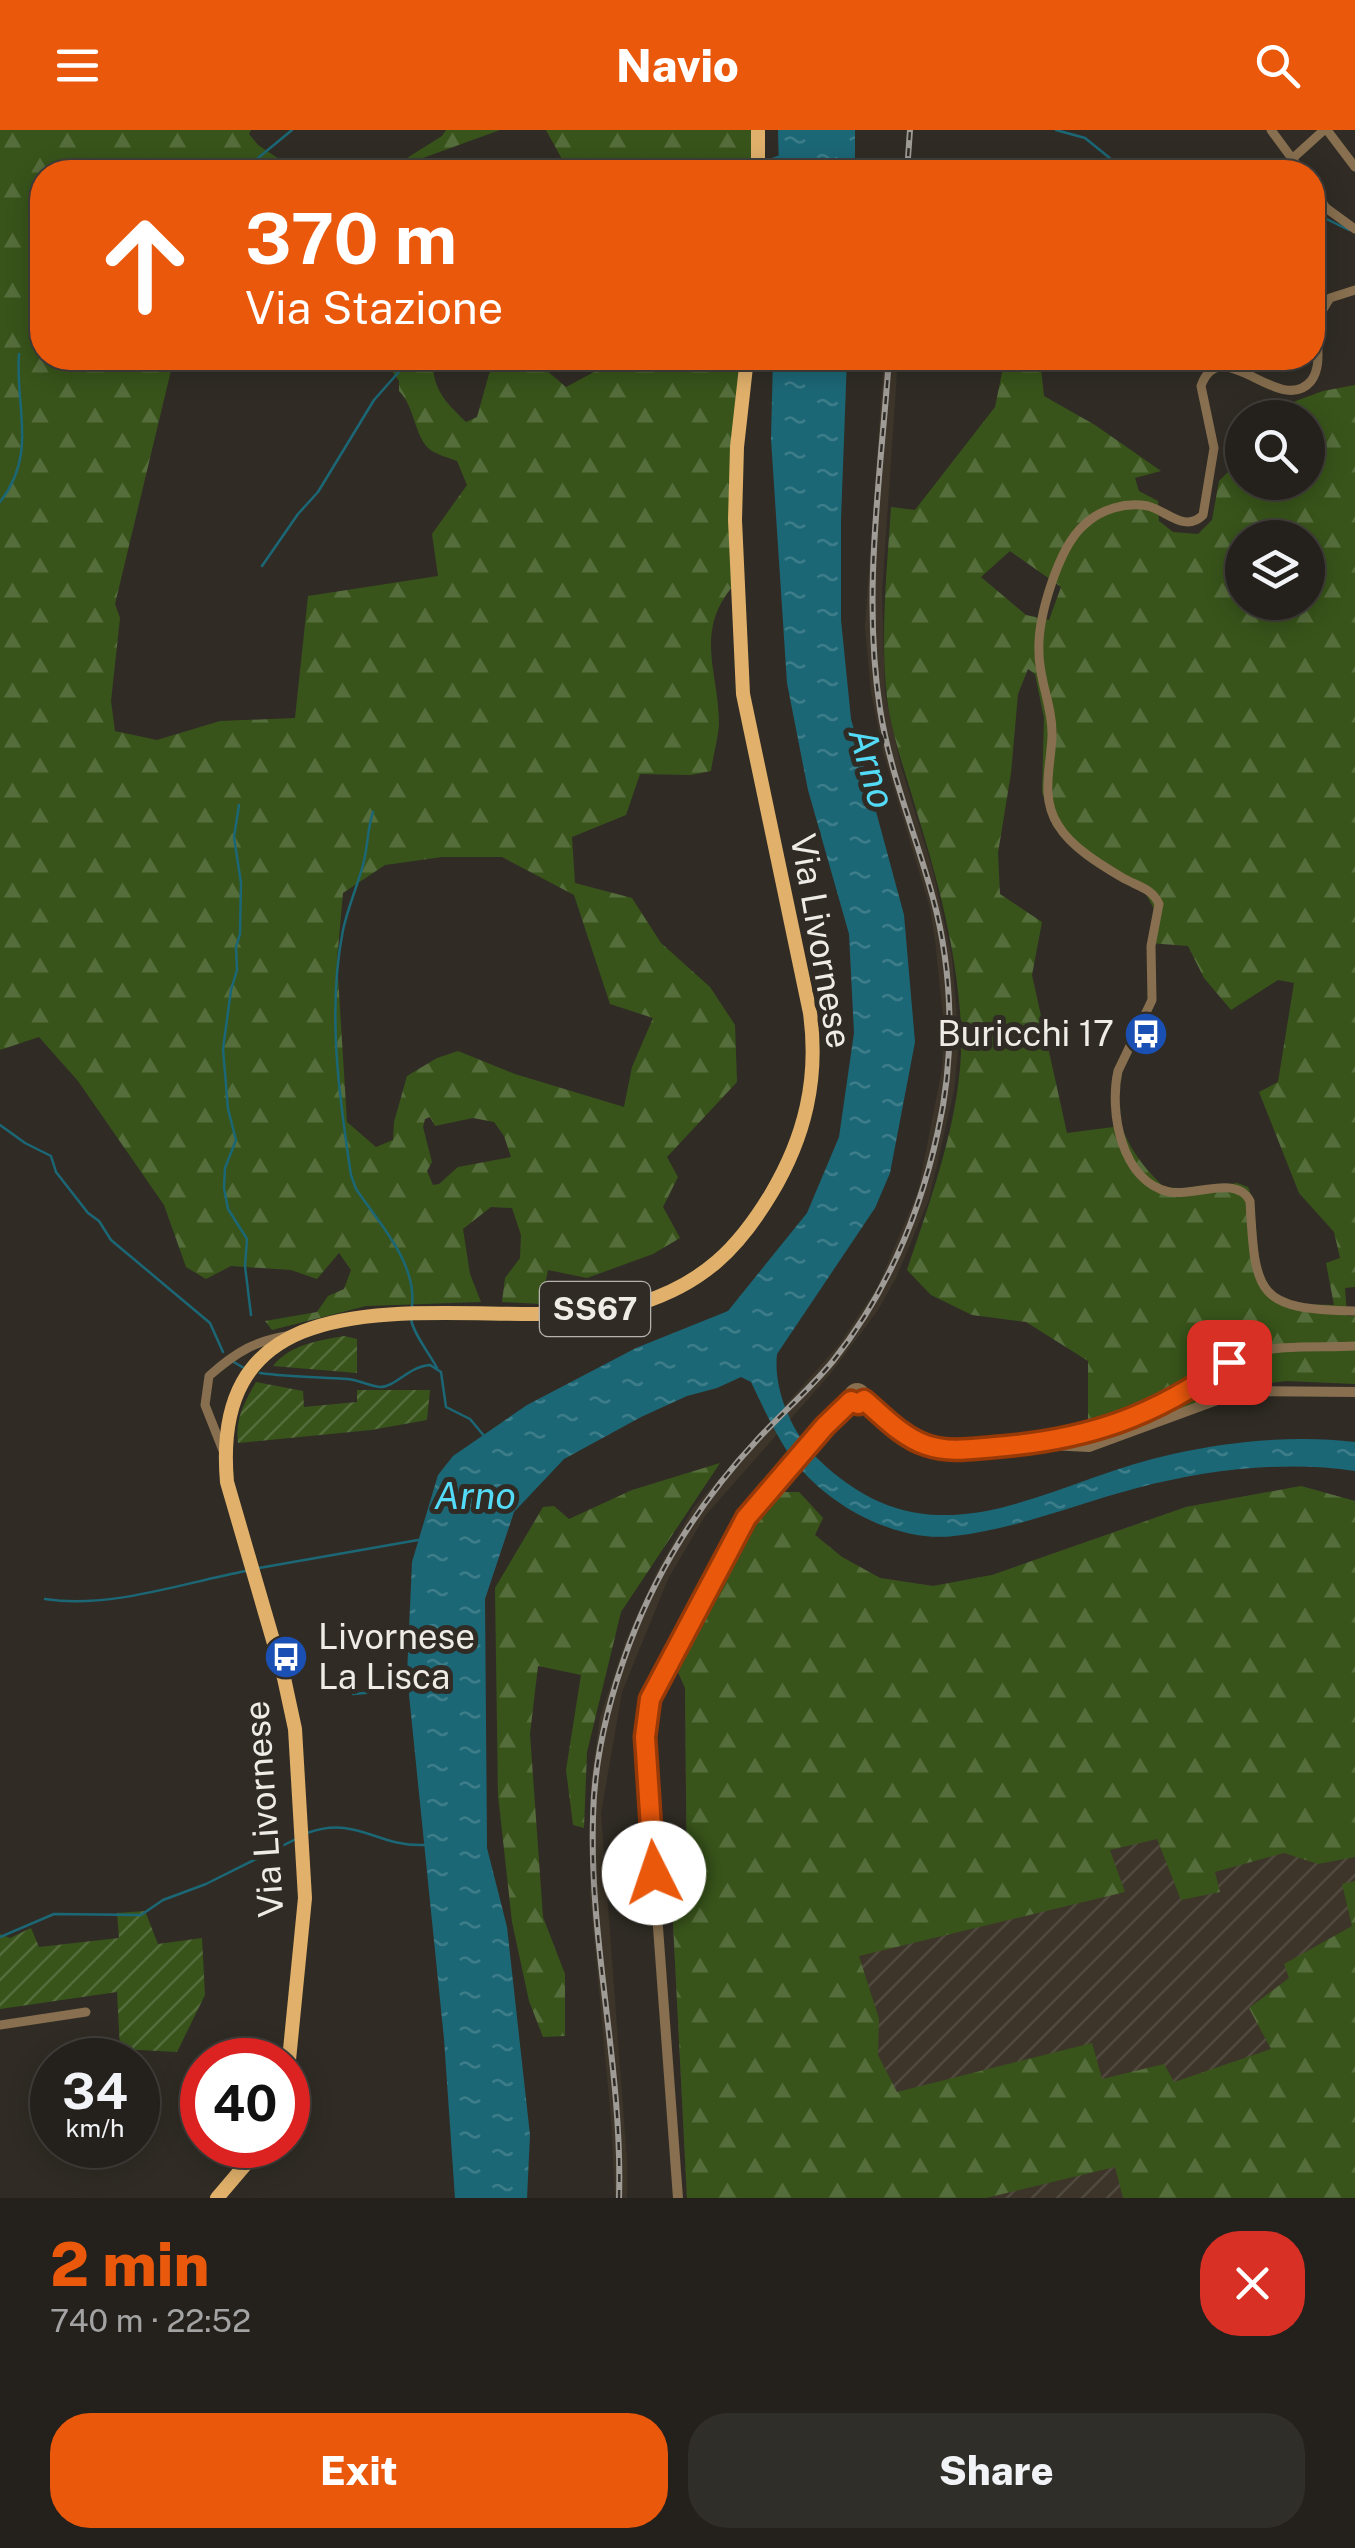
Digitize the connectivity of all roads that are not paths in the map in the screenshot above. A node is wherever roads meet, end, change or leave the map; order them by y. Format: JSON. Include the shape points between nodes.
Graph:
{"nodes":[{"id":1,"x":758,"y":130,"type":"edge"},
{"id":2,"x":1271,"y":130,"type":"edge"},
{"id":3,"x":1325,"y":130,"type":"edge"},
{"id":4,"x":1292,"y":159,"type":"joint"},
{"id":5,"x":758,"y":160,"type":"edge"},
{"id":6,"x":1355,"y":167,"type":"edge"},
{"id":7,"x":1325,"y":206,"type":"edge"},
{"id":8,"x":1355,"y":229,"type":"edge"},
{"id":9,"x":1355,"y":290,"type":"edge"},
{"id":10,"x":1325,"y":307,"type":"edge"},
{"id":11,"x":747,"y":370,"type":"edge"},
{"id":12,"x":1216,"y":370,"type":"edge"},
{"id":13,"x":1239,"y":370,"type":"edge"},
{"id":14,"x":1315,"y":370,"type":"edge"},
{"id":15,"x":1355,"y":1311,"type":"edge"},
{"id":16,"x":300,"y":1334,"type":"junction"},
{"id":17,"x":1355,"y":1346,"type":"edge"},
{"id":18,"x":1355,"y":1392,"type":"edge"},
{"id":19,"x":1030,"y":1444,"type":"junction"},
{"id":20,"x":224,"y":1453,"type":"junction"},
{"id":21,"x":86,"y":2012,"type":"dead end"},
{"id":22,"x":0,"y":2025,"type":"edge"},
{"id":23,"x":291,"y":2038,"type":"edge"},
{"id":24,"x":242,"y":2168,"type":"edge"},
{"id":25,"x":217,"y":2198,"type":"edge"},
{"id":26,"x":678,"y":2198,"type":"edge"}],
"edges":[{"from":1,"to":5,"type":"main road"},
{"from":2,"to":4,"type":"street"},
{"from":3,"to":4,"type":"street"},
{"from":3,"to":6,"type":"street"},
{"from":7,"to":8,"type":"street"},
{"from":9,"to":10,"type":"street","via":[[1330,298]]},
{"from":11,"to":16,"type":"main road","name":"Via Livornese","number":"SS67","via":[[735,520],[744,694],[814,1045],[807,1116],[792,1156],[728,1255],[666,1294],[553,1313],[378,1315]]},
{"from":12,"to":15,"type":"street","via":[[1201,386],[1214,461],[1203,516],[1188,523],[1133,505],[1104,512],[1082,526],[1061,559],[1038,653],[1052,734],[1047,794],[1056,823],[1078,847],[1146,888],[1159,904],[1150,1010],[1115,1084],[1121,1142],[1160,1190],[1234,1188],[1246,1194],[1256,1269],[1280,1302],[1303,1310]]},
{"from":13,"to":14,"type":"street","via":[[1295,390]]},
{"from":16,"to":20,"type":"main road","name":"Via Livornese","number":"SS67","via":[[262,1359],[245,1380]]},
{"from":16,"to":20,"type":"street","via":[[263,1339],[209,1376],[205,1405]]},
{"from":17,"to":19,"type":"street","via":[[1248,1354],[1102,1430]]},
{"from":18,"to":19,"type":"street","via":[[1256,1391],[1088,1447]]},
{"from":19,"to":26,"type":"street","via":[[943,1450],[905,1434],[864,1400],[851,1401],[746,1518],[650,1699],[646,1765]]},
{"from":20,"to":23,"type":"main road","name":"Via Livornese","number":"SS67","via":[[295,1729],[305,1898]]},
{"from":21,"to":22,"type":"street"},
{"from":24,"to":25,"type":"main road"}]}
